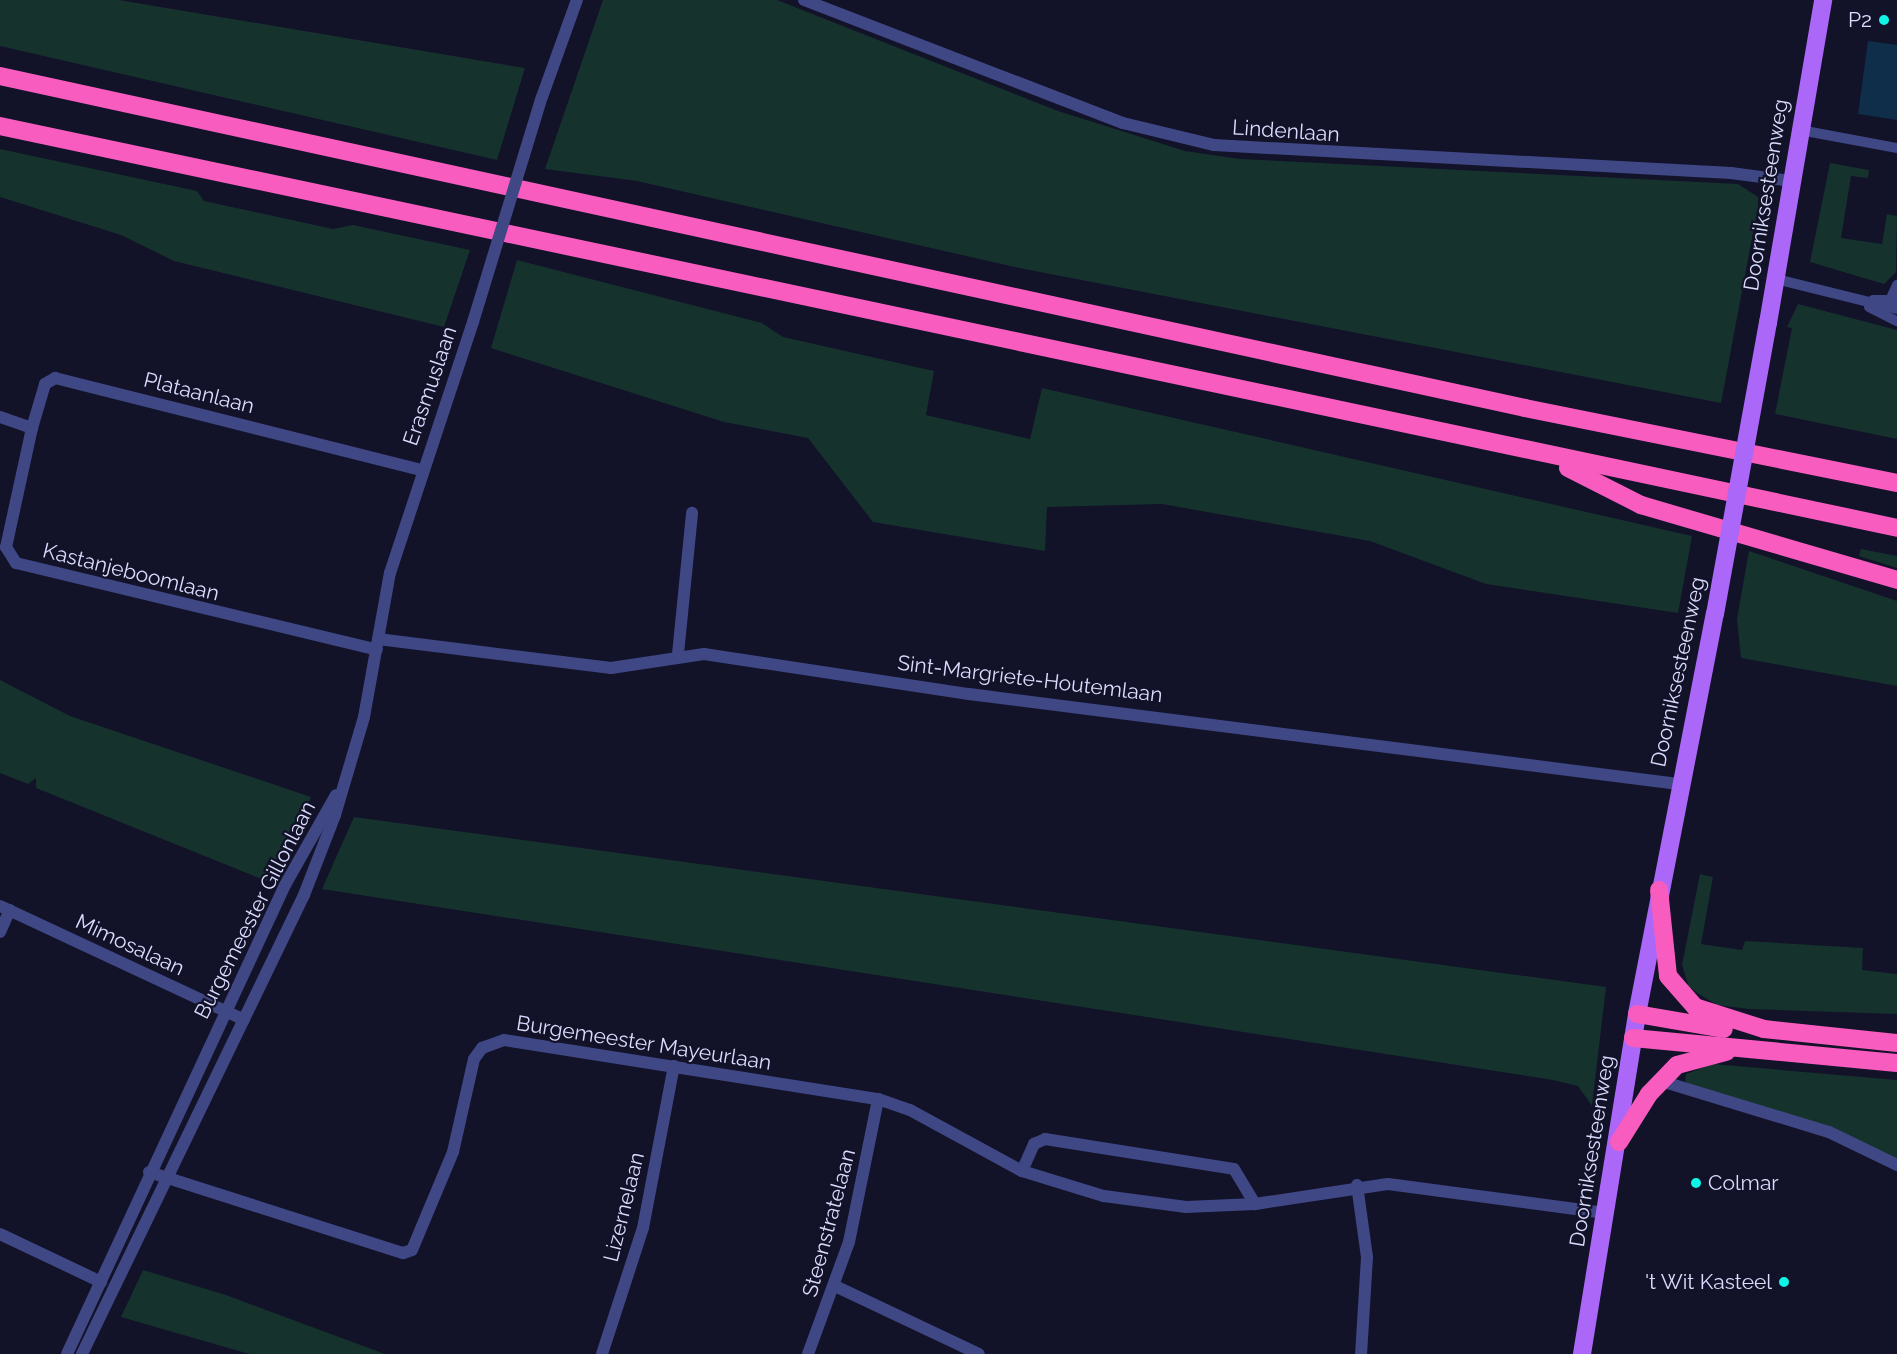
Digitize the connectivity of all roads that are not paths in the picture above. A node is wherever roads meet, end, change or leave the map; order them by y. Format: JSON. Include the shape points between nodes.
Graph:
{"nodes":[{"id":1,"x":577,"y":0,"type":"edge"},
{"id":2,"x":804,"y":0,"type":"edge"},
{"id":3,"x":1823,"y":0,"type":"edge"},
{"id":4,"x":0,"y":76,"type":"edge"},
{"id":5,"x":0,"y":126,"type":"edge"},
{"id":6,"x":1800,"y":130,"type":"junction"},
{"id":7,"x":1897,"y":148,"type":"edge"},
{"id":8,"x":1791,"y":181,"type":"junction"},
{"id":9,"x":1776,"y":279,"type":"junction"},
{"id":10,"x":1897,"y":285,"type":"edge"},
{"id":11,"x":1855,"y":300,"type":"junction"},
{"id":12,"x":1894,"y":300,"type":"edge"},
{"id":13,"x":1897,"y":309,"type":"edge"},
{"id":14,"x":1897,"y":321,"type":"edge"},
{"id":15,"x":0,"y":417,"type":"edge"},
{"id":16,"x":32,"y":428,"type":"junction"},
{"id":17,"x":1548,"y":458,"type":"junction"},
{"id":18,"x":422,"y":470,"type":"junction"},
{"id":19,"x":1896,"y":482,"type":"edge"},
{"id":20,"x":693,"y":513,"type":"dead end"},
{"id":21,"x":1897,"y":528,"type":"edge"},
{"id":22,"x":1897,"y":580,"type":"edge"},
{"id":23,"x":378,"y":644,"type":"junction"},
{"id":24,"x":678,"y":654,"type":"junction"},
{"id":25,"x":1678,"y":784,"type":"junction"},
{"id":26,"x":340,"y":789,"type":"junction"},
{"id":27,"x":1659,"y":890,"type":"junction"},
{"id":28,"x":5,"y":908,"type":"edge"},
{"id":29,"x":0,"y":932,"type":"edge"},
{"id":30,"x":225,"y":1011,"type":"junction"},
{"id":31,"x":1637,"y":1014,"type":"junction"},
{"id":32,"x":244,"y":1020,"type":"junction"},
{"id":33,"x":1764,"y":1029,"type":"junction"},
{"id":34,"x":1633,"y":1038,"type":"junction"},
{"id":35,"x":1897,"y":1041,"type":"edge"},
{"id":36,"x":1736,"y":1049,"type":"junction"},
{"id":37,"x":1897,"y":1063,"type":"edge"},
{"id":38,"x":674,"y":1066,"type":"junction"},
{"id":39,"x":1661,"y":1081,"type":"junction"},
{"id":40,"x":878,"y":1098,"type":"junction"},
{"id":41,"x":1619,"y":1142,"type":"junction"},
{"id":42,"x":1897,"y":1165,"type":"edge"},
{"id":43,"x":1022,"y":1171,"type":"junction"},
{"id":44,"x":149,"y":1172,"type":"junction"},
{"id":45,"x":165,"y":1179,"type":"junction"},
{"id":46,"x":1357,"y":1185,"type":"junction"},
{"id":47,"x":1255,"y":1204,"type":"junction"},
{"id":48,"x":1605,"y":1213,"type":"junction"},
{"id":49,"x":0,"y":1234,"type":"edge"},
{"id":50,"x":101,"y":1282,"type":"junction"},
{"id":51,"x":835,"y":1286,"type":"junction"},
{"id":52,"x":67,"y":1354,"type":"edge"},
{"id":53,"x":82,"y":1354,"type":"edge"},
{"id":54,"x":602,"y":1354,"type":"edge"},
{"id":55,"x":808,"y":1354,"type":"edge"},
{"id":56,"x":979,"y":1354,"type":"edge"},
{"id":57,"x":1361,"y":1354,"type":"edge"},
{"id":58,"x":1582,"y":1354,"type":"edge"}],
"edges":[{"from":1,"to":18,"type":"street","name":"Erasmuslaan","bridge":true},
{"from":2,"to":8,"type":"street","name":"Lindenlaan","via":[[1124,123],[1214,145],[1731,173]]},
{"from":3,"to":6,"type":"main road","name":"Doorniksesteenweg"},
{"from":4,"to":19,"type":"highway","via":[[1525,408]]},
{"from":5,"to":17,"type":"highway"},
{"from":6,"to":7,"type":"lane"},
{"from":6,"to":8,"type":"main road","name":"Doorniksesteenweg"},
{"from":8,"to":9,"type":"main road","name":"Doorniksesteenweg"},
{"from":9,"to":11,"type":"lane"},
{"from":9,"to":25,"type":"main road","name":"Doorniksesteenweg","bridge":true,"via":[[1715,614]]},
{"from":10,"to":12,"type":"lane"},
{"from":11,"to":12,"type":"lane"},
{"from":11,"to":13,"type":"lane"},
{"from":11,"to":14,"type":"lane"},
{"from":15,"to":16,"type":"street"},
{"from":16,"to":18,"type":"street","name":"Plataanlaan","via":[[45,384],[55,378]]},
{"from":16,"to":23,"type":"street","name":"Kastanjeboomlaan","via":[[6,547],[16,563]]},
{"from":17,"to":21,"type":"highway"},
{"from":17,"to":22,"type":"highway","via":[[1641,505]]},
{"from":18,"to":23,"type":"street","name":"Erasmuslaan","via":[[390,573]]},
{"from":20,"to":24,"type":"street"},
{"from":23,"to":24,"type":"street","name":"Sint-Margriete-Houtemlaan","via":[[611,668],[634,668]]},
{"from":23,"to":26,"type":"street","name":"Erasmuslaan","via":[[364,717]]},
{"from":24,"to":25,"type":"street","name":"Sint-Margriete-Houtemlaan"},
{"from":25,"to":27,"type":"main road","name":"Doorniksesteenweg"},
{"from":26,"to":30,"type":"street","name":"Burgemeester Gillonlaan","via":[[285,885]]},
{"from":26,"to":32,"type":"street","name":"Burgemeester Gillonlaan","via":[[304,895]]},
{"from":27,"to":31,"type":"main road","name":"Doorniksesteenweg"},
{"from":27,"to":33,"type":"highway","via":[[1668,976],[1683,998],[1710,1016]]},
{"from":28,"to":29,"type":"street"},
{"from":28,"to":30,"type":"street","name":"Mimosalaan"},
{"from":30,"to":32,"type":"street","name":"Mimosalaan"},
{"from":30,"to":44,"type":"street","name":"Burgemeester Gillonlaan"},
{"from":31,"to":33,"type":"highway","via":[[1741,1032]]},
{"from":31,"to":34,"type":"main road","name":"Doorniksesteenweg"},
{"from":32,"to":45,"type":"street","name":"Burgemeester Gillonlaan"},
{"from":33,"to":35,"type":"highway"},
{"from":34,"to":36,"type":"highway"},
{"from":34,"to":41,"type":"main road","name":"Doorniksesteenweg"},
{"from":36,"to":37,"type":"highway"},
{"from":36,"to":39,"type":"highway","via":[[1677,1065]]},
{"from":38,"to":40,"type":"street","name":"Burgemeester Mayeurlaan"},
{"from":38,"to":45,"type":"street","name":"Burgemeester Mayeurlaan","via":[[504,1040],[482,1048],[432,1208],[412,1250],[403,1253]]},
{"from":38,"to":54,"type":"street","name":"Lizernelaan","via":[[643,1228]]},
{"from":39,"to":41,"type":"highway"},
{"from":39,"to":42,"type":"street","via":[[1829,1132]]},
{"from":40,"to":43,"type":"street","name":"Burgemeester Mayeurlaan","via":[[910,1110]]},
{"from":40,"to":51,"type":"street","name":"Steenstratelaan"},
{"from":41,"to":48,"type":"main road","name":"Doorniksesteenweg"},
{"from":43,"to":47,"type":"street","name":"Burgemeester Mayeurlaan","via":[[1116,1197],[1185,1207]]},
{"from":43,"to":47,"type":"street","via":[[1034,1144],[1045,1140],[1234,1168]]},
{"from":44,"to":45,"type":"street","name":"Burgemeester Mayeurlaan"},
{"from":44,"to":50,"type":"street","name":"Burgemeester Gillonlaan"},
{"from":45,"to":53,"type":"street","name":"Burgemeester Gillonlaan"},
{"from":46,"to":47,"type":"street","name":"Burgemeester Mayeurlaan"},
{"from":46,"to":48,"type":"street","name":"Burgemeester Mayeurlaan","via":[[1445,1190]]},
{"from":46,"to":57,"type":"street","via":[[1367,1257]]},
{"from":48,"to":58,"type":"main road","name":"Doorniksesteenweg"},
{"from":49,"to":50,"type":"street"},
{"from":50,"to":52,"type":"street","name":"Burgemeester Gillonlaan"},
{"from":51,"to":55,"type":"street","name":"Steenstratelaan"},
{"from":51,"to":56,"type":"street"}]}
